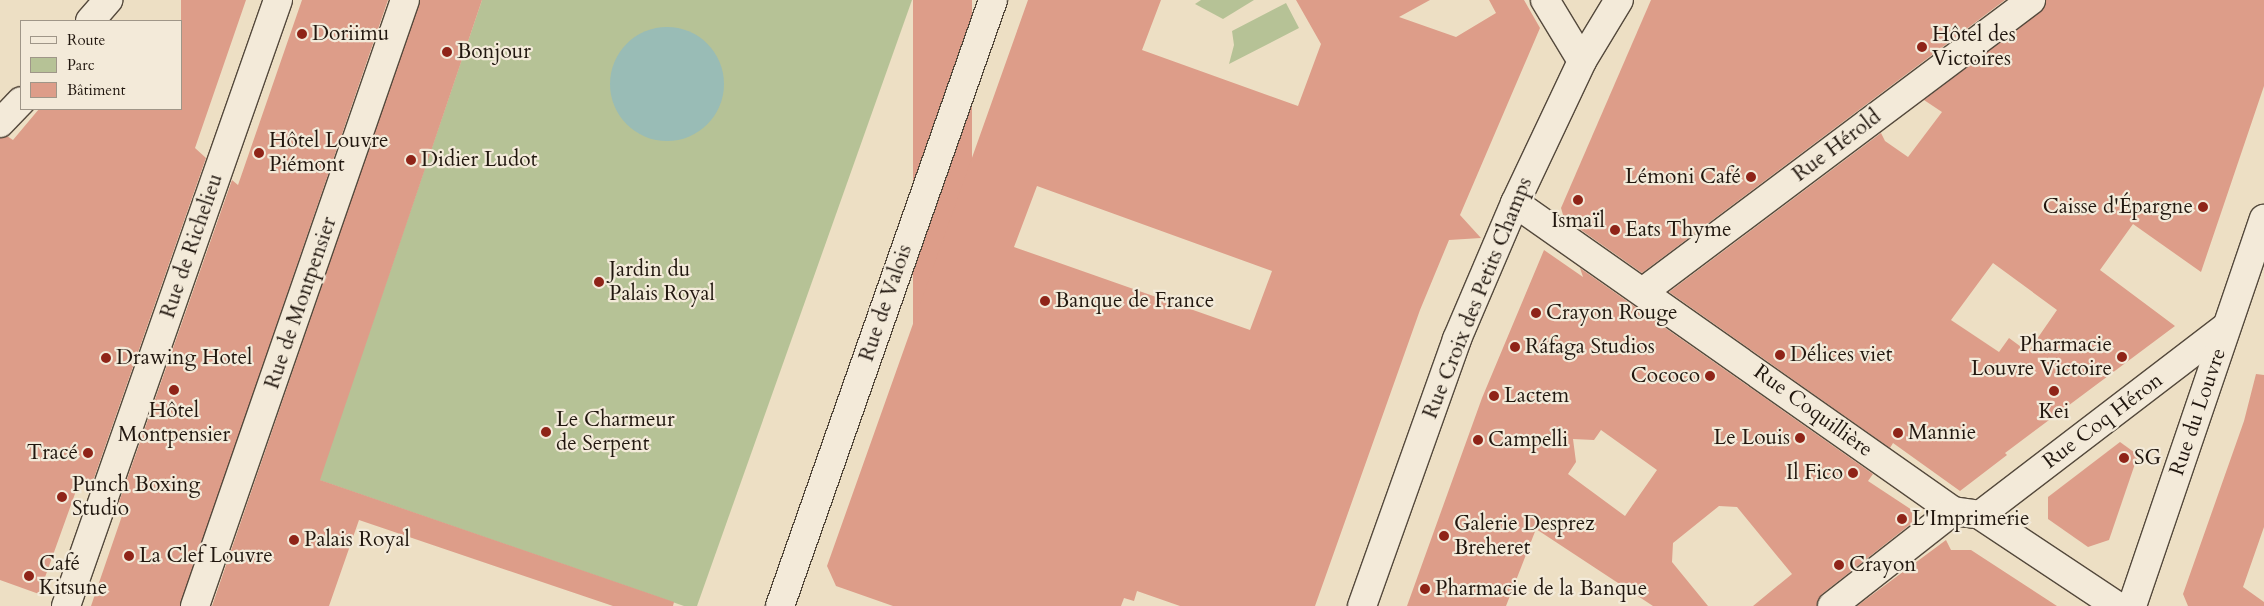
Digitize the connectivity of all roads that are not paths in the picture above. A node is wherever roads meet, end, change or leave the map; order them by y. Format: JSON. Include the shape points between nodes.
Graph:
{"nodes":[{"id":1,"x":108,"y":0,"type":"edge"},
{"id":2,"x":278,"y":0,"type":"edge"},
{"id":3,"x":405,"y":0,"type":"edge"},
{"id":4,"x":993,"y":0,"type":"edge"},
{"id":5,"x":1545,"y":0,"type":"edge"},
{"id":6,"x":1619,"y":0,"type":"edge"},
{"id":7,"x":2031,"y":0,"type":"edge"},
{"id":8,"x":91,"y":20,"type":"edge"},
{"id":9,"x":1582,"y":61,"type":"junction"},
{"id":10,"x":20,"y":102,"type":"edge"},
{"id":11,"x":0,"y":123,"type":"edge"},
{"id":12,"x":1515,"y":203,"type":"junction"},
{"id":13,"x":2264,"y":219,"type":"edge"},
{"id":14,"x":1644,"y":291,"type":"junction"},
{"id":15,"x":2226,"y":327,"type":"junction"},
{"id":16,"x":1953,"y":511,"type":"junction"},
{"id":17,"x":1980,"y":515,"type":"junction"},
{"id":18,"x":66,"y":606,"type":"edge"},
{"id":19,"x":195,"y":606,"type":"edge"},
{"id":20,"x":780,"y":606,"type":"edge"},
{"id":21,"x":1362,"y":606,"type":"edge"},
{"id":22,"x":1832,"y":606,"type":"edge"},
{"id":23,"x":2117,"y":606,"type":"edge"},
{"id":24,"x":2132,"y":606,"type":"edge"}],
"edges":[{"from":1,"to":8,"type":"street"},
{"from":2,"to":18,"type":"street","name":"Rue de Richelieu"},
{"from":3,"to":19,"type":"street","name":"Rue de Montpensier"},
{"from":4,"to":20,"type":"street","name":"Rue de Valois"},
{"from":5,"to":9,"type":"street"},
{"from":6,"to":9,"type":"street","name":"Rue Croix des Petits Champs"},
{"from":7,"to":14,"type":"street","name":"Rue Hérold"},
{"from":9,"to":12,"type":"street","name":"Rue Croix des Petits Champs"},
{"from":10,"to":11,"type":"street"},
{"from":12,"to":14,"type":"street","name":"Rue Coquillière"},
{"from":12,"to":21,"type":"street","name":"Rue Croix des Petits Champs","via":[[1457,339]]},
{"from":13,"to":15,"type":"street","name":"Rue du Louvre"},
{"from":14,"to":16,"type":"street","name":"Rue Coquillière"},
{"from":15,"to":17,"type":"street","name":"Rue Coq Héron"},
{"from":15,"to":24,"type":"street","name":"Rue du Louvre"},
{"from":16,"to":17,"type":"street","name":"Rue Coquillière"},
{"from":16,"to":22,"type":"street"},
{"from":17,"to":23,"type":"street","name":"Rue Coquillière"}]}
